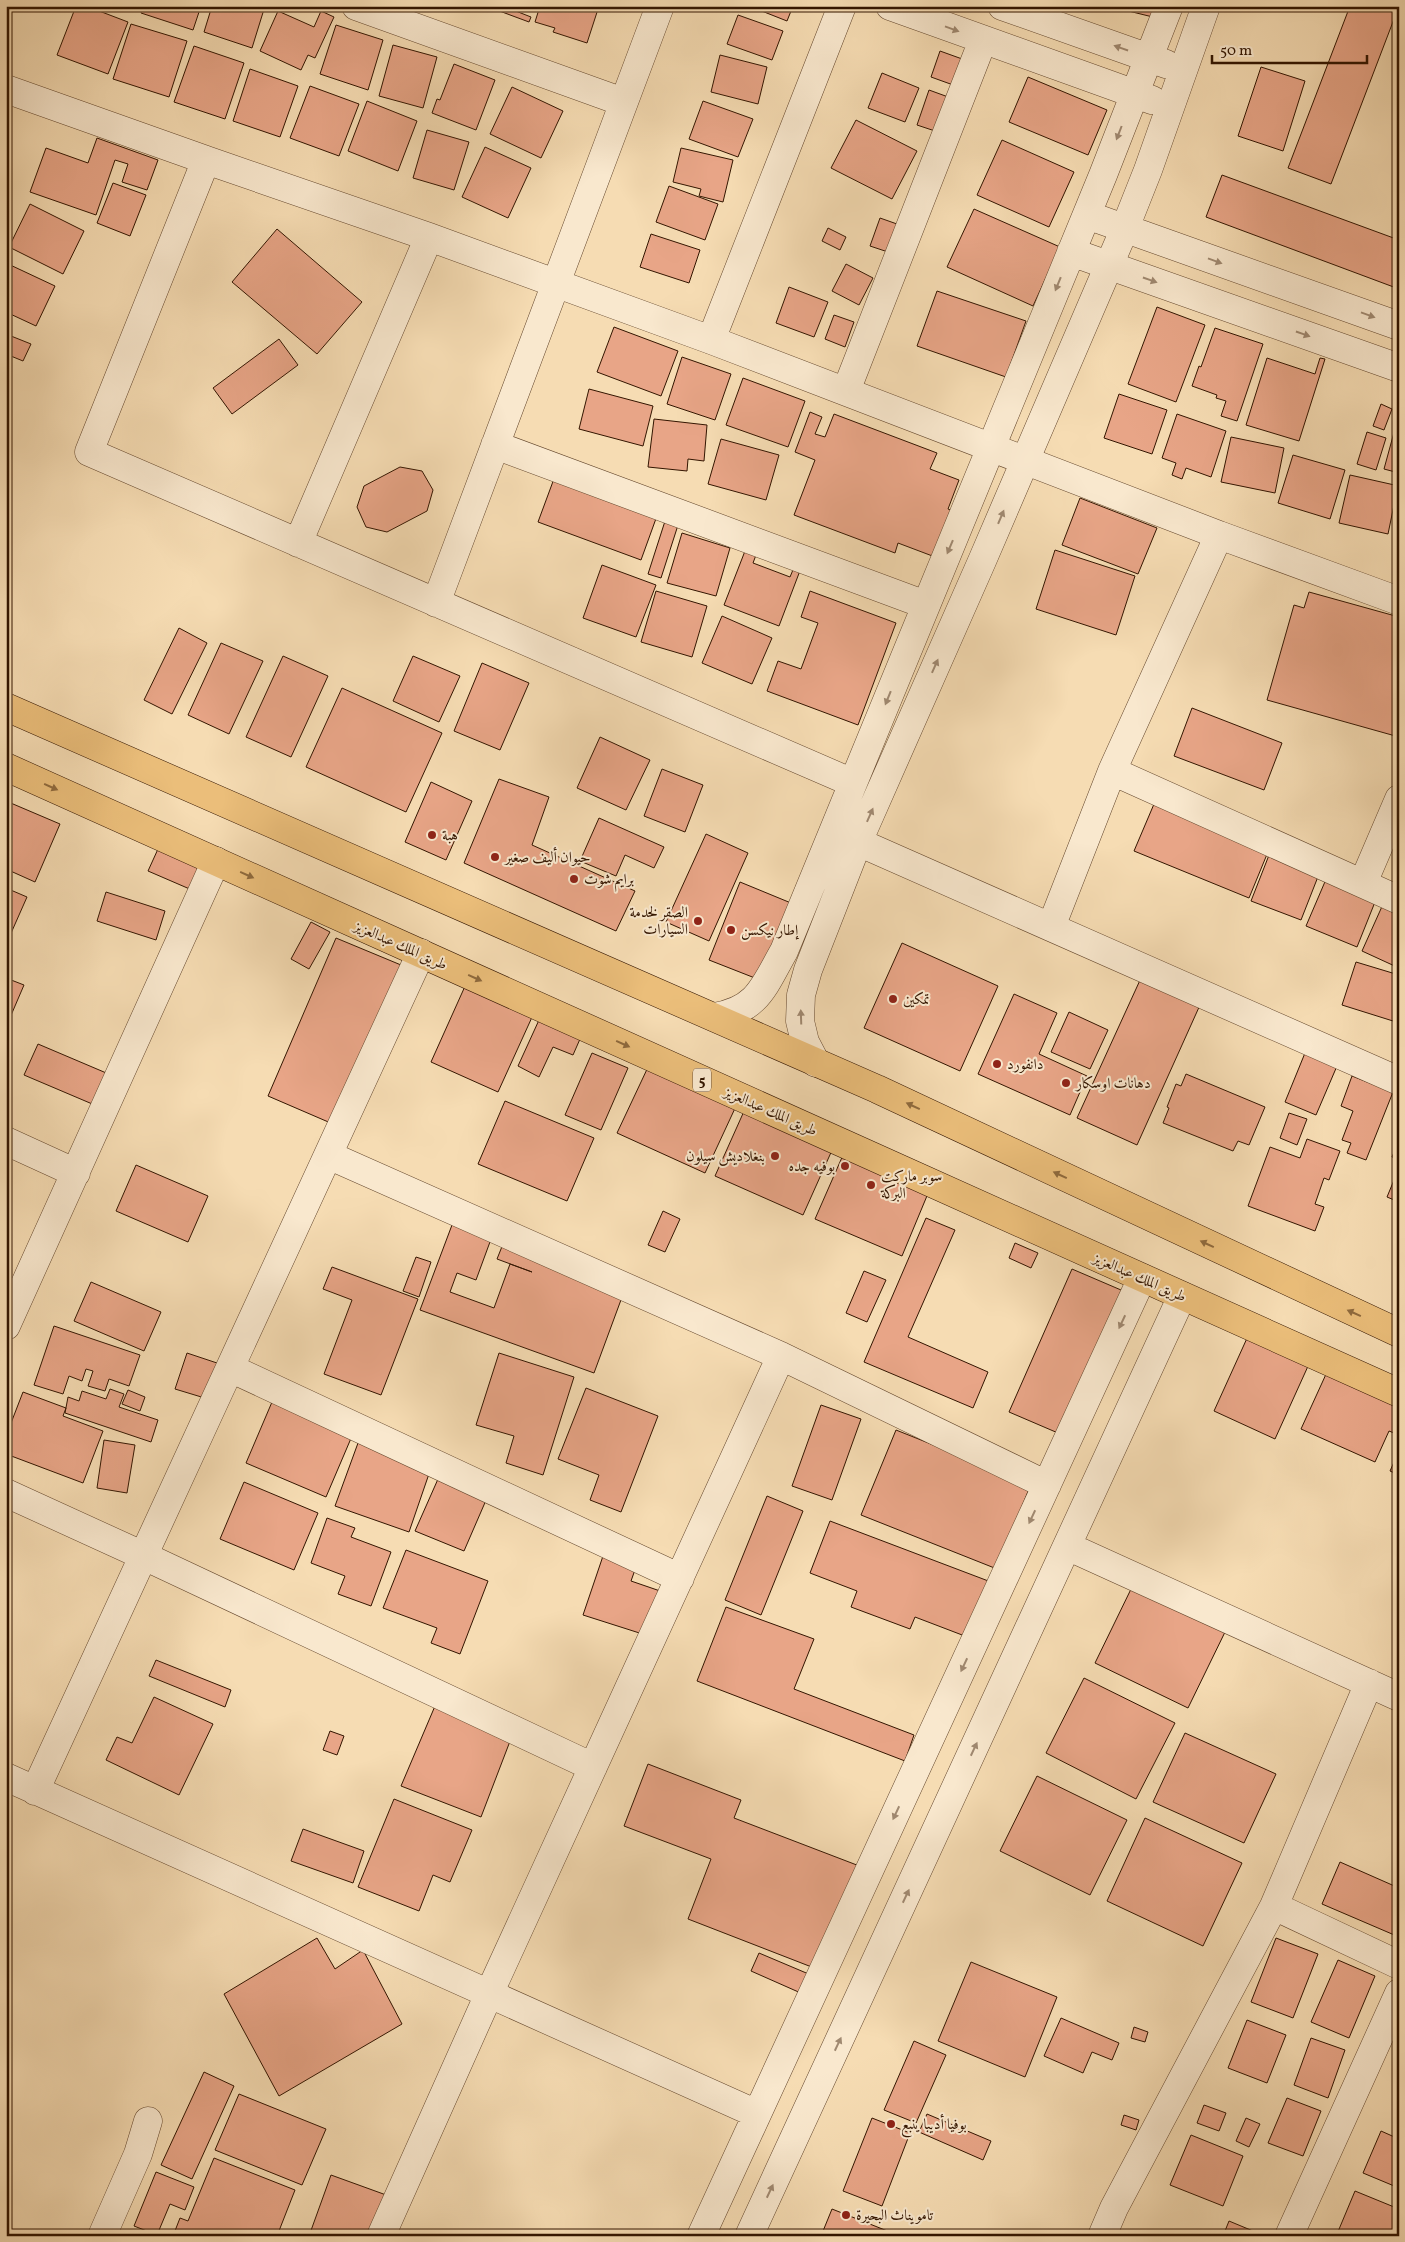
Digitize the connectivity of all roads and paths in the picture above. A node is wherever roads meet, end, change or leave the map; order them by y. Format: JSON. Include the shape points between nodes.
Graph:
{"nodes":[{"id":1,"x":356,"y":6,"type":"edge"},
{"id":2,"x":660,"y":6,"type":"edge"},
{"id":3,"x":842,"y":6,"type":"edge"},
{"id":4,"x":890,"y":6,"type":"edge"},
{"id":5,"x":1002,"y":6,"type":"edge"},
{"id":6,"x":1168,"y":6,"type":"edge"},
{"id":7,"x":1206,"y":6,"type":"edge"},
{"id":8,"x":984,"y":40,"type":"junction"},
{"id":9,"x":1149,"y":58,"type":"junction"},
{"id":10,"x":1184,"y":70,"type":"junction"},
{"id":11,"x":6,"y":90,"type":"edge"},
{"id":12,"x":1134,"y":94,"type":"junction"},
{"id":13,"x":623,"y":102,"type":"junction"},
{"id":14,"x":1171,"y":107,"type":"junction"},
{"id":15,"x":206,"y":160,"type":"junction"},
{"id":16,"x":1087,"y":215,"type":"junction"},
{"id":17,"x":1125,"y":228,"type":"junction"},
{"id":18,"x":429,"y":237,"type":"junction"},
{"id":19,"x":1071,"y":252,"type":"junction"},
{"id":20,"x":1109,"y":266,"type":"junction"},
{"id":21,"x":555,"y":284,"type":"junction"},
{"id":22,"x":1399,"y":326,"type":"edge"},
{"id":23,"x":711,"y":340,"type":"junction"},
{"id":24,"x":1399,"y":368,"type":"edge"},
{"id":25,"x":846,"y":391,"type":"junction"},
{"id":26,"x":495,"y":444,"type":"junction"},
{"id":27,"x":992,"y":447,"type":"junction"},
{"id":28,"x":1026,"y":460,"type":"junction"},
{"id":29,"x":1219,"y":535,"type":"junction"},
{"id":30,"x":298,"y":543,"type":"junction"},
{"id":31,"x":1399,"y":601,"type":"edge"},
{"id":32,"x":436,"y":603,"type":"junction"},
{"id":33,"x":926,"y":605,"type":"junction"},
{"id":34,"x":6,"y":707,"type":"edge"},
{"id":35,"x":6,"y":767,"type":"edge"},
{"id":36,"x":1112,"y":771,"type":"junction"},
{"id":37,"x":852,"y":783,"type":"junction"},
{"id":38,"x":1399,"y":799,"type":"edge"},
{"id":39,"x":858,"y":842,"type":"junction"},
{"id":40,"x":216,"y":861,"type":"junction"},
{"id":41,"x":1363,"y":884,"type":"junction"},
{"id":42,"x":1399,"y":900,"type":"edge"},
{"id":43,"x":1051,"y":927,"type":"junction"},
{"id":44,"x":421,"y":953,"type":"junction"},
{"id":45,"x":774,"y":968,"type":"junction"},
{"id":46,"x":804,"y":983,"type":"junction"},
{"id":47,"x":714,"y":1018,"type":"junction"},
{"id":48,"x":816,"y":1063,"type":"junction"},
{"id":49,"x":1399,"y":1082,"type":"edge"},
{"id":50,"x":6,"y":1141,"type":"edge"},
{"id":51,"x":328,"y":1155,"type":"junction"},
{"id":52,"x":76,"y":1172,"type":"junction"},
{"id":53,"x":1142,"y":1278,"type":"junction"},
{"id":54,"x":1182,"y":1296,"type":"junction"},
{"id":55,"x":6,"y":1326,"type":"edge"},
{"id":56,"x":1399,"y":1333,"type":"edge"},
{"id":57,"x":781,"y":1356,"type":"junction"},
{"id":58,"x":230,"y":1368,"type":"junction"},
{"id":59,"x":1399,"y":1393,"type":"edge"},
{"id":60,"x":1047,"y":1485,"type":"junction"},
{"id":61,"x":6,"y":1493,"type":"edge"},
{"id":62,"x":1067,"y":1546,"type":"junction"},
{"id":63,"x":144,"y":1556,"type":"junction"},
{"id":64,"x":680,"y":1578,"type":"junction"},
{"id":65,"x":1369,"y":1684,"type":"junction"},
{"id":66,"x":1399,"y":1697,"type":"edge"},
{"id":67,"x":593,"y":1767,"type":"junction"},
{"id":68,"x":6,"y":1778,"type":"edge"},
{"id":69,"x":36,"y":1791,"type":"junction"},
{"id":70,"x":1274,"y":1906,"type":"junction"},
{"id":71,"x":1399,"y":1965,"type":"edge"},
{"id":72,"x":1399,"y":1993,"type":"edge"},
{"id":73,"x":489,"y":1994,"type":"junction"},
{"id":74,"x":757,"y":2114,"type":"junction"},
{"id":75,"x":148,"y":2121,"type":"dead end"},
{"id":76,"x":102,"y":2236,"type":"edge"},
{"id":77,"x":381,"y":2236,"type":"edge"},
{"id":78,"x":701,"y":2236,"type":"edge"},
{"id":79,"x":749,"y":2236,"type":"edge"},
{"id":80,"x":1102,"y":2236,"type":"edge"},
{"id":81,"x":1289,"y":2236,"type":"edge"}],
"edges":[{"from":1,"to":13,"type":"street"},
{"from":2,"to":13,"type":"street"},
{"from":3,"to":23,"type":"street"},
{"from":4,"to":8,"type":"street","one_way":true},
{"from":9,"to":5,"type":"street","one_way":true},
{"from":6,"to":9,"type":"street"},
{"from":7,"to":10,"type":"street"},
{"from":8,"to":12,"type":"street"},
{"from":8,"to":25,"type":"street"},
{"from":9,"to":10,"type":"street"},
{"from":9,"to":12,"type":"street"},
{"from":10,"to":14,"type":"street"},
{"from":11,"to":15,"type":"street"},
{"from":12,"to":14,"type":"street"},
{"from":12,"to":16,"type":"street","one_way":true},
{"from":13,"to":21,"type":"street"},
{"from":14,"to":17,"type":"street"},
{"from":15,"to":18,"type":"street"},
{"from":15,"to":30,"type":"street","via":[[89,452]]},
{"from":16,"to":17,"type":"street"},
{"from":16,"to":19,"type":"street"},
{"from":17,"to":20,"type":"street"},
{"from":17,"to":22,"type":"street","one_way":true},
{"from":18,"to":21,"type":"street"},
{"from":18,"to":30,"type":"street"},
{"from":19,"to":20,"type":"street"},
{"from":19,"to":27,"type":"street","one_way":true},
{"from":20,"to":24,"type":"street","one_way":true},
{"from":20,"to":28,"type":"street"},
{"from":21,"to":23,"type":"street"},
{"from":21,"to":26,"type":"street"},
{"from":23,"to":25,"type":"street"},
{"from":25,"to":27,"type":"street"},
{"from":26,"to":32,"type":"street"},
{"from":26,"to":33,"type":"street"},
{"from":27,"to":28,"type":"street"},
{"from":27,"to":33,"type":"street","one_way":true},
{"from":28,"to":29,"type":"street"},
{"from":39,"to":28,"type":"street","one_way":true},
{"from":29,"to":31,"type":"street"},
{"from":29,"to":36,"type":"street"},
{"from":30,"to":32,"type":"street"},
{"from":32,"to":37,"type":"street"},
{"from":33,"to":37,"type":"street","one_way":true},
{"from":34,"to":47,"type":"highway"},
{"from":35,"to":40,"type":"highway","name":"طريق الملك عبدالعزيز","number":"5","one_way":true},
{"from":36,"to":41,"type":"street"},
{"from":36,"to":43,"type":"street"},
{"from":37,"to":45,"type":"street","via":[[784,951]]},
{"from":38,"to":41,"type":"street"},
{"from":39,"to":43,"type":"street"},
{"from":39,"to":46,"type":"street"},
{"from":40,"to":44,"type":"highway","name":"طريق الملك عبدالعزيز","number":"5","one_way":true},
{"from":40,"to":52,"type":"street"},
{"from":41,"to":42,"type":"street"},
{"from":43,"to":49,"type":"street"},
{"from":44,"to":51,"type":"street"},
{"from":44,"to":53,"type":"highway","name":"طريق الملك عبدالعزيز","number":"5","one_way":true},
{"from":45,"to":46,"type":"street"},
{"from":45,"to":47,"type":"street","via":[[753,1002],[730,1015]]},
{"from":48,"to":46,"type":"street","one_way":true,"via":[[805,1042],[800,1021]]},
{"from":47,"to":48,"type":"highway"},
{"from":56,"to":48,"type":"highway","one_way":true},
{"from":50,"to":52,"type":"street"},
{"from":51,"to":57,"type":"street"},
{"from":51,"to":58,"type":"street"},
{"from":52,"to":55,"type":"street"},
{"from":53,"to":54,"type":"highway","name":"طريق الملك عبدالعزيز","number":"5"},
{"from":53,"to":60,"type":"street","one_way":true},
{"from":54,"to":59,"type":"highway","name":"طريق الملك عبدالعزيز","number":"5"},
{"from":54,"to":62,"type":"street"},
{"from":57,"to":60,"type":"street"},
{"from":57,"to":64,"type":"street"},
{"from":58,"to":63,"type":"street"},
{"from":58,"to":64,"type":"street"},
{"from":60,"to":74,"type":"street","one_way":true},
{"from":61,"to":63,"type":"street"},
{"from":62,"to":65,"type":"street"},
{"from":79,"to":62,"type":"street","one_way":true},
{"from":63,"to":67,"type":"street"},
{"from":63,"to":69,"type":"street"},
{"from":64,"to":67,"type":"street"},
{"from":65,"to":66,"type":"street"},
{"from":65,"to":70,"type":"street"},
{"from":67,"to":73,"type":"street"},
{"from":68,"to":69,"type":"street"},
{"from":69,"to":73,"type":"street"},
{"from":70,"to":71,"type":"street"},
{"from":70,"to":80,"type":"street"},
{"from":72,"to":81,"type":"street"},
{"from":73,"to":74,"type":"street"},
{"from":73,"to":77,"type":"street"},
{"from":74,"to":78,"type":"street"},
{"from":75,"to":76,"type":"street","via":[[138,2154]]}]}
